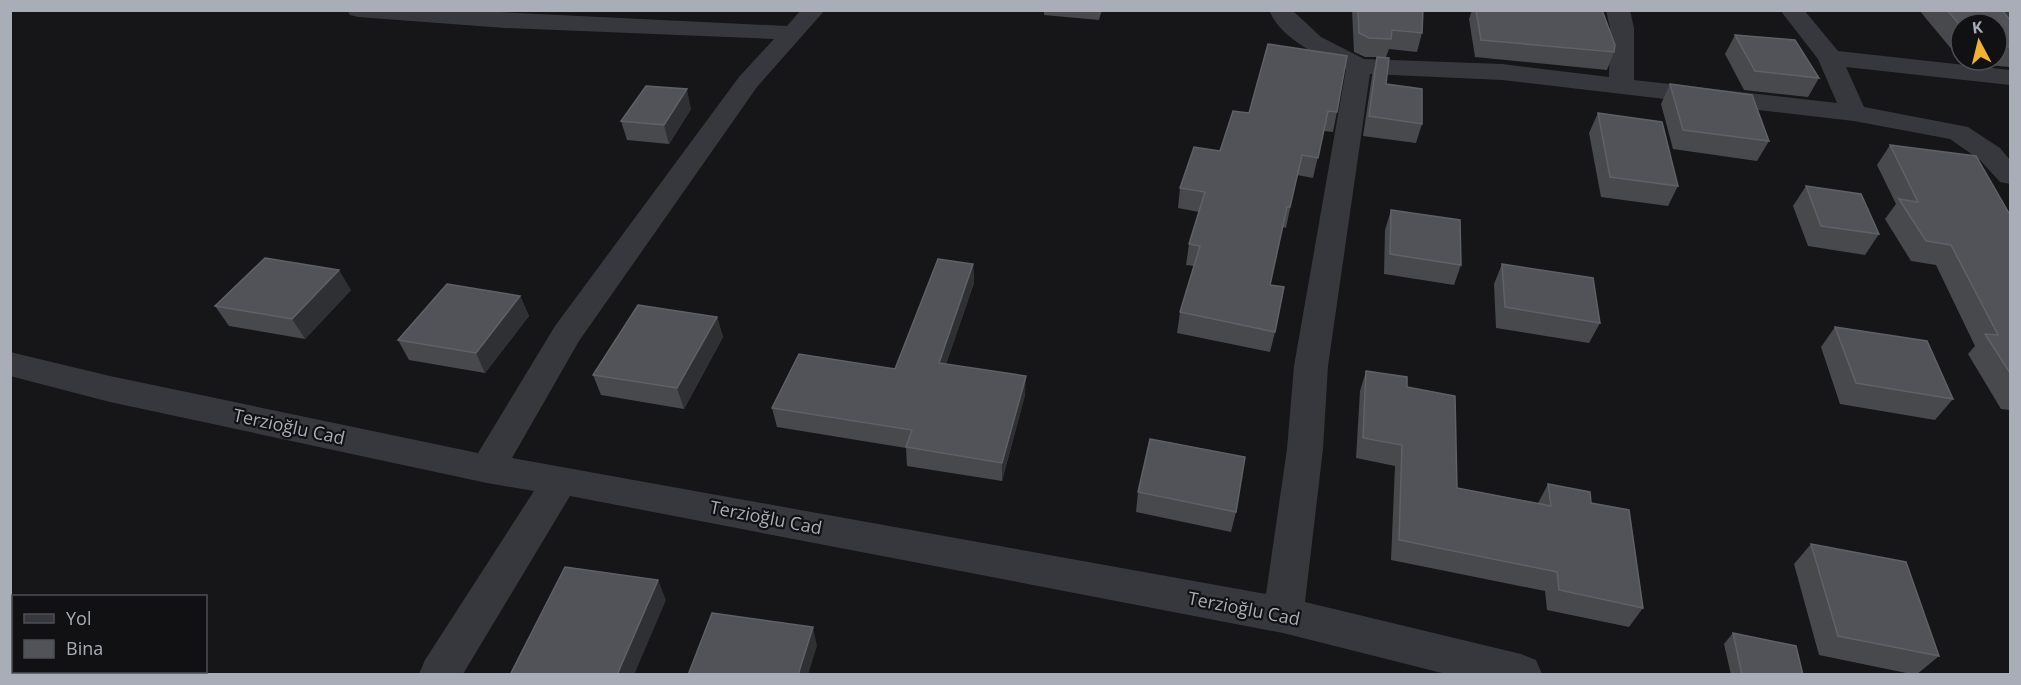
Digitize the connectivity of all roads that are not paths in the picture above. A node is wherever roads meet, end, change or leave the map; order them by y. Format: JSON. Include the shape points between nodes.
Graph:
{"nodes":[{"id":1,"x":358,"y":10,"type":"edge"},
{"id":2,"x":814,"y":10,"type":"edge"},
{"id":3,"x":1280,"y":10,"type":"edge"},
{"id":4,"x":1618,"y":10,"type":"edge"},
{"id":5,"x":1791,"y":10,"type":"edge"},
{"id":6,"x":2006,"y":10,"type":"edge"},
{"id":7,"x":2010,"y":16,"type":"edge"},
{"id":8,"x":793,"y":33,"type":"junction"},
{"id":9,"x":1830,"y":58,"type":"junction"},
{"id":10,"x":1359,"y":66,"type":"junction"},
{"id":11,"x":2010,"y":78,"type":"edge"},
{"id":12,"x":1622,"y":87,"type":"junction"},
{"id":13,"x":1854,"y":113,"type":"junction"},
{"id":14,"x":2010,"y":176,"type":"edge"},
{"id":15,"x":10,"y":364,"type":"edge"},
{"id":16,"x":487,"y":469,"type":"junction"},
{"id":17,"x":561,"y":480,"type":"junction"},
{"id":18,"x":1283,"y":615,"type":"junction"},
{"id":19,"x":440,"y":675,"type":"edge"},
{"id":20,"x":1521,"y":675,"type":"edge"}],
"edges":[{"from":1,"to":8,"type":"street","via":[[505,21]]},
{"from":2,"to":8,"type":"street"},
{"from":3,"to":10,"type":"street","via":[[1312,42]]},
{"from":4,"to":12,"type":"street","via":[[1622,28]]},
{"from":5,"to":9,"type":"street"},
{"from":6,"to":7,"type":"street"},
{"from":8,"to":16,"type":"street","via":[[748,82],[567,334]]},
{"from":9,"to":11,"type":"street"},
{"from":9,"to":13,"type":"street"},
{"from":10,"to":12,"type":"street","via":[[1502,72]]},
{"from":10,"to":18,"type":"street","via":[[1311,366],[1305,449]]},
{"from":12,"to":13,"type":"street"},
{"from":13,"to":14,"type":"street","via":[[1958,133],[1990,154]]},
{"from":15,"to":16,"type":"street","name":"Terzioğlu Cad"},
{"from":16,"to":17,"type":"street","name":"Terzioğlu Cad"},
{"from":17,"to":18,"type":"street","name":"Terzioğlu Cad"},
{"from":17,"to":19,"type":"street"},
{"from":18,"to":20,"type":"street","name":"Terzioğlu Cad"}]}
